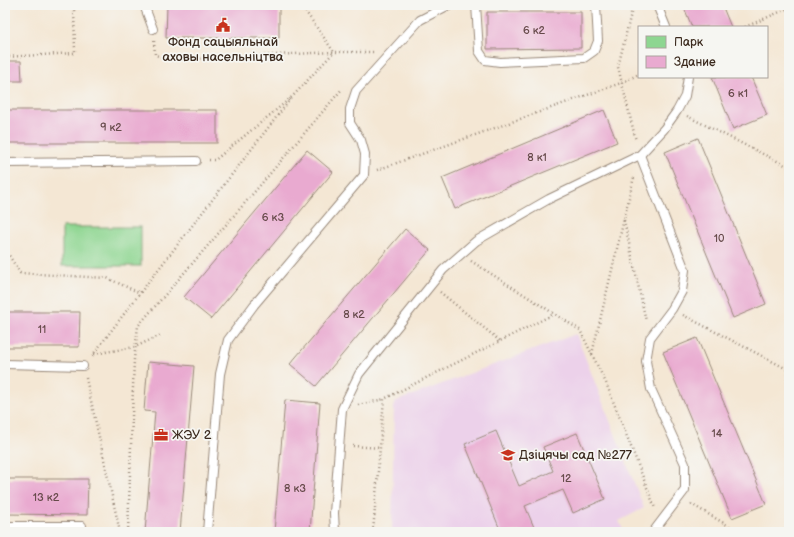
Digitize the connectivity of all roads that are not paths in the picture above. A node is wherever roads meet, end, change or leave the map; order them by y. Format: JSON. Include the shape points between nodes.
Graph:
{"nodes":[{"id":1,"x":144,"y":5,"type":"edge"},
{"id":2,"x":449,"y":5,"type":"edge"},
{"id":3,"x":476,"y":5,"type":"edge"},
{"id":4,"x":596,"y":5,"type":"edge"},
{"id":5,"x":657,"y":5,"type":"edge"},
{"id":6,"x":666,"y":26,"type":"edge"},
{"id":7,"x":153,"y":29,"type":"road end"},
{"id":8,"x":688,"y":78,"type":"edge"},
{"id":9,"x":640,"y":155,"type":"junction"},
{"id":10,"x":196,"y":161,"type":"road end"},
{"id":11,"x":5,"y":163,"type":"edge"},
{"id":12,"x":5,"y":364,"type":"edge"},
{"id":13,"x":83,"y":366,"type":"road end"},
{"id":14,"x":5,"y":526,"type":"edge"},
{"id":15,"x":82,"y":526,"type":"dead end"},
{"id":16,"x":207,"y":532,"type":"edge"},
{"id":17,"x":335,"y":532,"type":"edge"},
{"id":18,"x":653,"y":532,"type":"edge"}],
"edges":[{"from":1,"to":7,"type":"lane"},
{"from":2,"to":16,"type":"lane","via":[[420,20],[356,91],[350,109],[350,123],[361,140],[365,154],[364,175],[254,305],[228,340],[220,374]]},
{"from":3,"to":4,"type":"lane","via":[[479,51],[485,60],[500,62],[584,58],[594,51],[598,41]]},
{"from":5,"to":6,"type":"lane"},
{"from":8,"to":9,"type":"lane","via":[[685,96],[677,111]]},
{"from":9,"to":17,"type":"lane","via":[[549,199],[476,241],[443,270],[358,374],[342,409],[334,513]]},
{"from":9,"to":18,"type":"lane","via":[[685,270],[682,291],[650,338],[646,361],[651,389],[685,464],[685,490]]},
{"from":10,"to":11,"type":"lane"},
{"from":12,"to":13,"type":"lane"},
{"from":14,"to":15,"type":"lane"}]}
